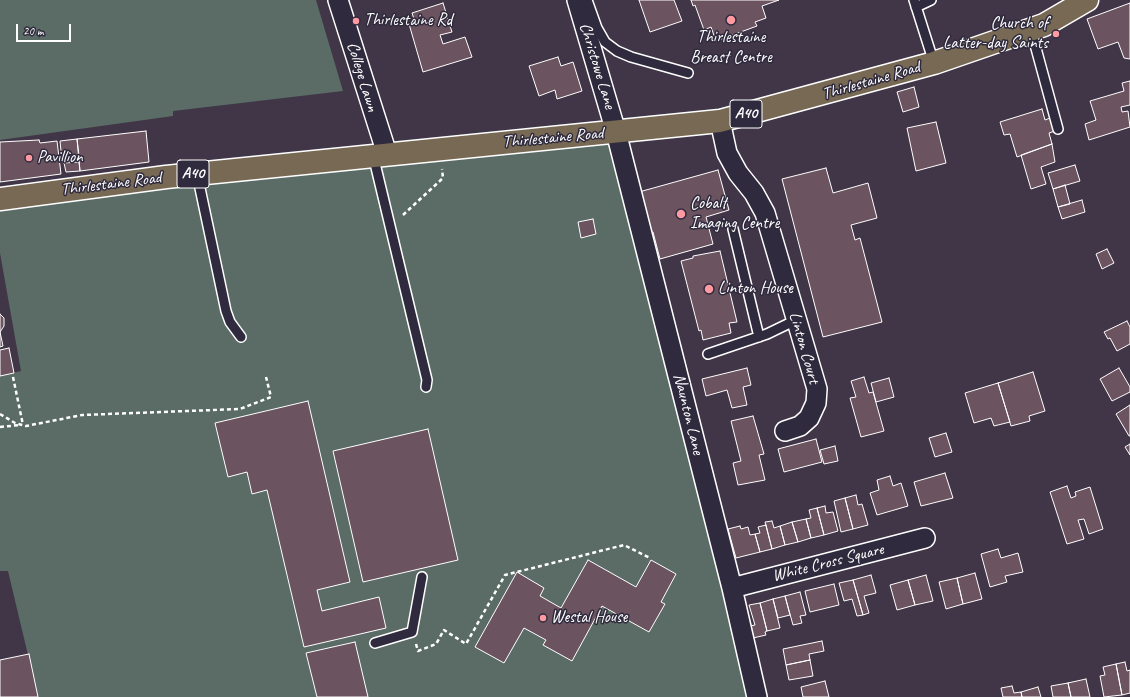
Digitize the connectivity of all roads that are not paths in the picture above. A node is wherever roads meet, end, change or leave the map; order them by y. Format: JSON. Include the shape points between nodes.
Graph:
{"nodes":[{"id":1,"x":338,"y":0,"type":"edge"},
{"id":2,"x":577,"y":0,"type":"edge"},
{"id":3,"x":587,"y":0,"type":"edge"},
{"id":4,"x":931,"y":0,"type":"edge"},
{"id":5,"x":1087,"y":0,"type":"edge"},
{"id":6,"x":915,"y":3,"type":"edge"},
{"id":7,"x":1031,"y":30,"type":"junction"},
{"id":8,"x":934,"y":64,"type":"junction"},
{"id":9,"x":688,"y":73,"type":"dead end"},
{"id":10,"x":720,"y":121,"type":"junction"},
{"id":11,"x":1058,"y":129,"type":"dead end"},
{"id":12,"x":616,"y":132,"type":"junction"},
{"id":13,"x":380,"y":154,"type":"junction"},
{"id":14,"x":198,"y":174,"type":"junction"},
{"id":15,"x":0,"y":199,"type":"edge"},
{"id":16,"x":733,"y":229,"type":"dead end"},
{"id":17,"x":796,"y":320,"type":"junction"},
{"id":18,"x":241,"y":337,"type":"dead end"},
{"id":19,"x":759,"y":337,"type":"junction"},
{"id":20,"x":708,"y":354,"type":"dead end"},
{"id":21,"x":426,"y":387,"type":"dead end"},
{"id":22,"x":785,"y":431,"type":"dead end"},
{"id":23,"x":925,"y":538,"type":"dead end"},
{"id":24,"x":422,"y":576,"type":"dead end"},
{"id":25,"x":732,"y":588,"type":"junction"},
{"id":26,"x":375,"y":643,"type":"dead end"},
{"id":27,"x":757,"y":697,"type":"edge"}],
"edges":[{"from":1,"to":13,"type":"street","name":"College Lawn"},
{"from":2,"to":12,"type":"street","name":"Christowe Lane"},
{"from":3,"to":9,"type":"lane","via":[[597,28],[606,42],[617,51]]},
{"from":4,"to":6,"type":"lane"},
{"from":5,"to":7,"type":"highway","name":"Thirlestaine Road","number":"A40"},
{"from":6,"to":8,"type":"lane"},
{"from":7,"to":8,"type":"highway","name":"Thirlestaine Road","number":"A40"},
{"from":7,"to":11,"type":"lane"},
{"from":8,"to":10,"type":"highway","name":"Thirlestaine Road","number":"A40"},
{"from":10,"to":12,"type":"highway","name":"Thirlestaine Road","number":"A40"},
{"from":10,"to":17,"type":"street","name":"Linton Court","via":[[727,153],[765,213]]},
{"from":12,"to":13,"type":"highway","name":"Thirlestaine Road","number":"A40"},
{"from":12,"to":25,"type":"street","name":"Naunton Lane"},
{"from":13,"to":14,"type":"highway","name":"Thirlestaine Road","number":"A40"},
{"from":13,"to":21,"type":"lane","via":[[390,226],[427,380]]},
{"from":14,"to":15,"type":"highway","name":"Thirlestaine Road","number":"A40"},
{"from":14,"to":18,"type":"lane","via":[[226,311],[230,322]]},
{"from":16,"to":19,"type":"lane"},
{"from":17,"to":19,"type":"lane"},
{"from":17,"to":22,"type":"street","name":"Linton Court","via":[[817,389],[817,398],[806,422]]},
{"from":19,"to":20,"type":"lane"},
{"from":23,"to":25,"type":"street","name":"White Cross Square"},
{"from":24,"to":26,"type":"lane","via":[[412,632]]},
{"from":25,"to":27,"type":"street","name":"Naunton Lane"}]}
